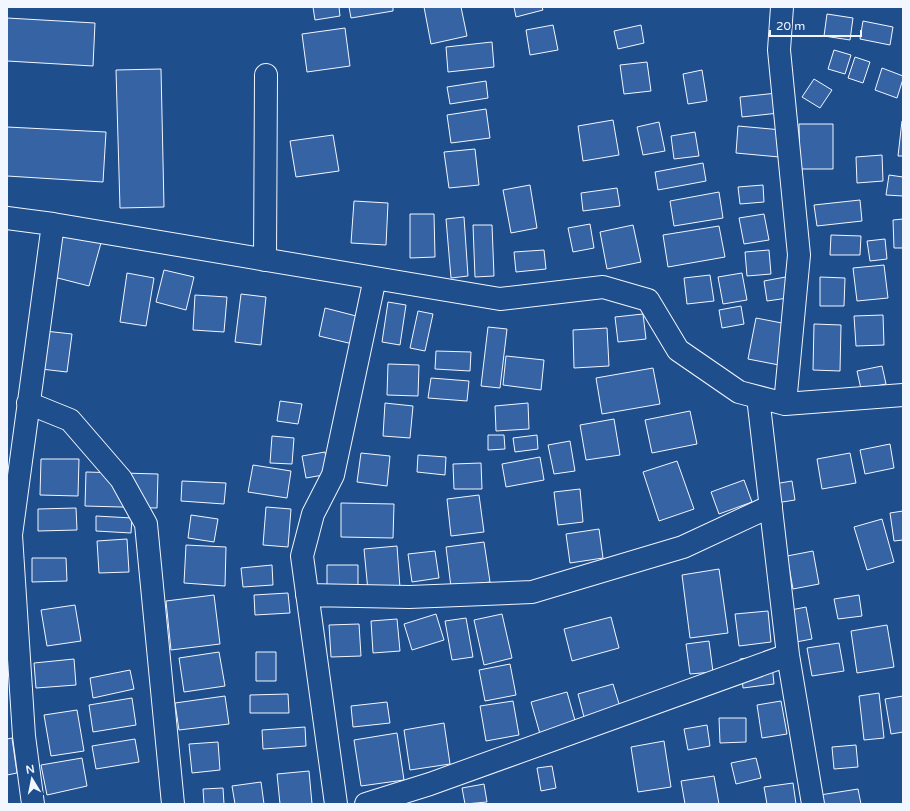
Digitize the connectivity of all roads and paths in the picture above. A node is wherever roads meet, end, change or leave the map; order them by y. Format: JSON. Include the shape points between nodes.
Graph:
{"nodes":[{"id":1,"x":782,"y":7,"type":"edge"},
{"id":2,"x":266,"y":75,"type":"dead end"},
{"id":3,"x":7,"y":218,"type":"edge"},
{"id":4,"x":53,"y":224,"type":"junction"},
{"id":5,"x":265,"y":260,"type":"junction"},
{"id":6,"x":375,"y":278,"type":"junction"},
{"id":7,"x":903,"y":395,"type":"edge"},
{"id":8,"x":758,"y":397,"type":"junction"},
{"id":9,"x":28,"y":402,"type":"junction"},
{"id":10,"x":785,"y":404,"type":"junction"},
{"id":11,"x":771,"y":506,"type":"junction"},
{"id":12,"x":307,"y":594,"type":"junction"},
{"id":13,"x":788,"y":655,"type":"junction"},
{"id":14,"x":34,"y":804,"type":"edge"},
{"id":15,"x":173,"y":804,"type":"edge"},
{"id":16,"x":336,"y":804,"type":"edge"},
{"id":17,"x":366,"y":804,"type":"edge"},
{"id":18,"x":813,"y":804,"type":"edge"}],
"edges":[{"from":1,"to":10,"type":"street","via":[[779,50],[799,256]]},
{"from":2,"to":5,"type":"street"},
{"from":3,"to":4,"type":"street"},
{"from":4,"to":5,"type":"street"},
{"from":4,"to":9,"type":"street"},
{"from":5,"to":6,"type":"street"},
{"from":6,"to":8,"type":"street","via":[[500,299],[603,287],[648,300],[678,350],[739,392]]},
{"from":6,"to":12,"type":"street","via":[[333,475],[313,514],[302,556]]},
{"from":7,"to":10,"type":"street"},
{"from":8,"to":10,"type":"street"},
{"from":8,"to":11,"type":"street"},
{"from":9,"to":14,"type":"street","via":[[11,535],[24,736]]},
{"from":9,"to":15,"type":"street","via":[[70,420],[121,479],[146,524]]},
{"from":11,"to":12,"type":"street","via":[[683,547],[532,592],[409,597]]},
{"from":11,"to":13,"type":"street"},
{"from":12,"to":16,"type":"street"},
{"from":13,"to":17,"type":"street","via":[[438,781]]},
{"from":13,"to":18,"type":"street"}]}
